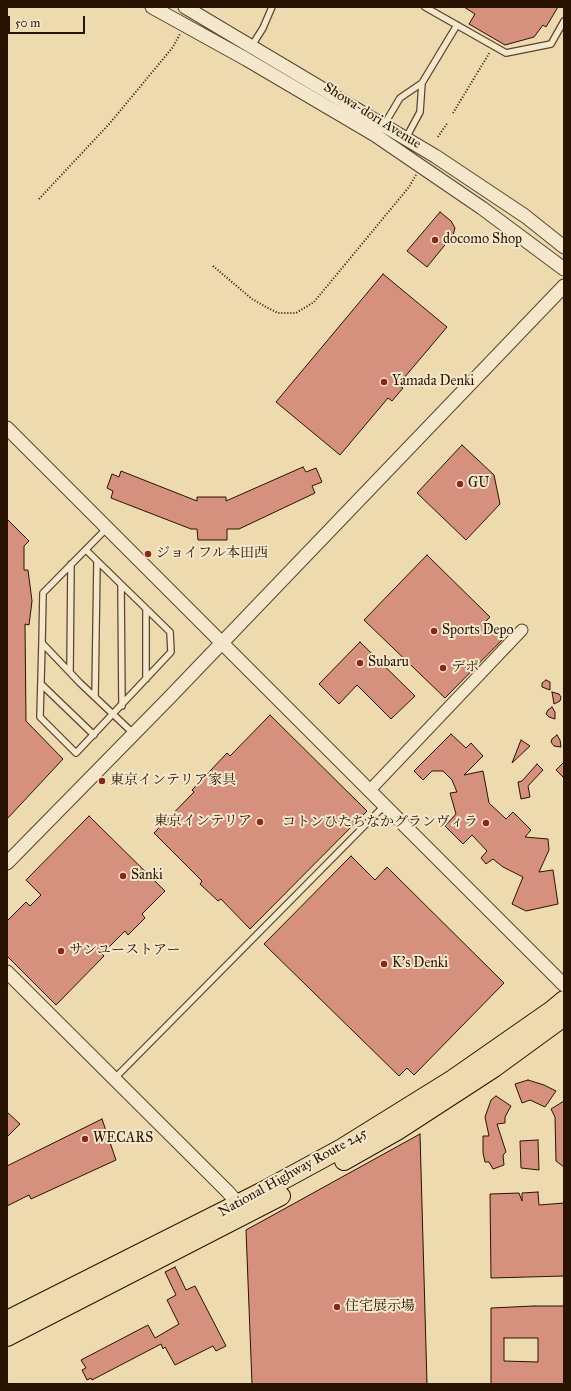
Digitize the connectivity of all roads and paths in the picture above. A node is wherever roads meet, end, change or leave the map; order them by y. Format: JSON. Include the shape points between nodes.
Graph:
{"nodes":[{"id":1,"x":152,"y":7,"type":"edge"},
{"id":2,"x":185,"y":7,"type":"edge"},
{"id":3,"x":272,"y":7,"type":"edge"},
{"id":4,"x":425,"y":7,"type":"edge"},
{"id":5,"x":563,"y":24,"type":"edge"},
{"id":6,"x":186,"y":25,"type":"junction"},
{"id":7,"x":457,"y":25,"type":"junction"},
{"id":8,"x":251,"y":47,"type":"junction"},
{"id":9,"x":490,"y":52,"type":"dead end"},
{"id":10,"x":422,"y":83,"type":"junction"},
{"id":11,"x":453,"y":113,"type":"dead end"},
{"id":12,"x":448,"y":122,"type":"dead end"},
{"id":13,"x":384,"y":125,"type":"junction"},
{"id":14,"x":438,"y":137,"type":"dead end"},
{"id":15,"x":406,"y":138,"type":"junction"},
{"id":16,"x":422,"y":166,"type":"junction"},
{"id":17,"x":40,"y":199,"type":"dead end"},
{"id":18,"x":564,"y":247,"type":"edge"},
{"id":19,"x":213,"y":266,"type":"dead end"},
{"id":20,"x":564,"y":269,"type":"edge"},
{"id":21,"x":564,"y":286,"type":"edge"},
{"id":22,"x":7,"y":428,"type":"edge"},
{"id":23,"x":107,"y":528,"type":"junction"},
{"id":24,"x":86,"y":550,"type":"junction"},
{"id":25,"x":97,"y":562,"type":"junction"},
{"id":26,"x":71,"y":564,"type":"junction"},
{"id":27,"x":121,"y":584,"type":"junction"},
{"id":28,"x":146,"y":609,"type":"junction"},
{"id":29,"x":522,"y":630,"type":"dead end"},
{"id":30,"x":222,"y":642,"type":"junction"},
{"id":31,"x":42,"y":643,"type":"junction"},
{"id":32,"x":70,"y":672,"type":"junction"},
{"id":33,"x":146,"y":679,"type":"junction"},
{"id":34,"x":41,"y":684,"type":"junction"},
{"id":35,"x":95,"y":697,"type":"junction"},
{"id":36,"x":122,"y":706,"type":"junction"},
{"id":37,"x":113,"y":715,"type":"junction"},
{"id":38,"x":134,"y":734,"type":"junction"},
{"id":39,"x":94,"y":735,"type":"junction"},
{"id":40,"x":370,"y":790,"type":"junction"},
{"id":41,"x":386,"y":805,"type":"junction"},
{"id":42,"x":7,"y":863,"type":"edge"},
{"id":43,"x":7,"y":972,"type":"edge"},
{"id":44,"x":564,"y":985,"type":"edge"},
{"id":45,"x":564,"y":1000,"type":"edge"},
{"id":46,"x":564,"y":1017,"type":"edge"},
{"id":47,"x":114,"y":1079,"type":"junction"},
{"id":48,"x":238,"y":1204,"type":"junction"},
{"id":49,"x":7,"y":1320,"type":"edge"},
{"id":50,"x":7,"y":1337,"type":"edge"}],
"edges":[{"from":1,"to":6,"type":"street","name":"Showa-dori Avenue"},
{"from":2,"to":8,"type":"street","name":"Showa-dori Avenue"},
{"from":3,"to":8,"type":"lane"},
{"from":4,"to":7,"type":"lane"},
{"from":5,"to":7,"type":"lane","via":[[551,44],[506,53]]},
{"from":6,"to":16,"type":"street","name":"Showa-dori Avenue","via":[[340,114]]},
{"from":6,"to":17,"type":"path","via":[[173,47],[110,123]]},
{"from":7,"to":10,"type":"lane"},
{"from":8,"to":13,"type":"street","name":"Showa-dori Avenue"},
{"from":9,"to":11,"type":"path"},
{"from":10,"to":13,"type":"lane","via":[[400,98]]},
{"from":10,"to":15,"type":"lane","via":[[420,112]]},
{"from":12,"to":14,"type":"path"},
{"from":13,"to":15,"type":"street","name":"Showa-dori Avenue"},
{"from":15,"to":18,"type":"street","name":"Showa-dori Avenue","via":[[492,194]]},
{"from":16,"to":19,"type":"path","via":[[409,187],[314,302],[296,313],[278,313],[266,307],[252,299]]},
{"from":16,"to":20,"type":"street","name":"Showa-dori Avenue"},
{"from":21,"to":30,"type":"street"},
{"from":22,"to":23,"type":"street"},
{"from":23,"to":24,"type":"lane"},
{"from":23,"to":30,"type":"street"},
{"from":24,"to":25,"type":"lane"},
{"from":24,"to":26,"type":"lane"},
{"from":25,"to":27,"type":"lane"},
{"from":25,"to":35,"type":"lane"},
{"from":26,"to":31,"type":"lane","via":[[43,593]]},
{"from":26,"to":32,"type":"lane"},
{"from":27,"to":28,"type":"lane"},
{"from":27,"to":36,"type":"lane"},
{"from":28,"to":33,"type":"lane"},
{"from":28,"to":33,"type":"lane","via":[[170,632],[171,652]]},
{"from":29,"to":40,"type":"street"},
{"from":30,"to":38,"type":"street"},
{"from":30,"to":40,"type":"street"},
{"from":31,"to":32,"type":"lane"},
{"from":31,"to":34,"type":"lane"},
{"from":32,"to":35,"type":"lane"},
{"from":33,"to":36,"type":"lane"},
{"from":34,"to":39,"type":"lane"},
{"from":34,"to":39,"type":"lane","via":[[40,717],[76,753]]},
{"from":35,"to":37,"type":"lane"},
{"from":36,"to":37,"type":"lane"},
{"from":37,"to":38,"type":"lane"},
{"from":37,"to":39,"type":"lane"},
{"from":38,"to":42,"type":"street"},
{"from":40,"to":41,"type":"street"},
{"from":41,"to":44,"type":"street"},
{"from":41,"to":47,"type":"lane"},
{"from":43,"to":47,"type":"street"},
{"from":45,"to":48,"type":"highway","name":"National Highway Route 245","via":[[487,1056],[390,1118],[342,1148]]},
{"from":46,"to":50,"type":"highway","name":"National Highway Route 245","via":[[494,1068],[397,1131],[246,1215]]},
{"from":47,"to":48,"type":"street"},
{"from":48,"to":49,"type":"highway","name":"National Highway Route 245"}]}
